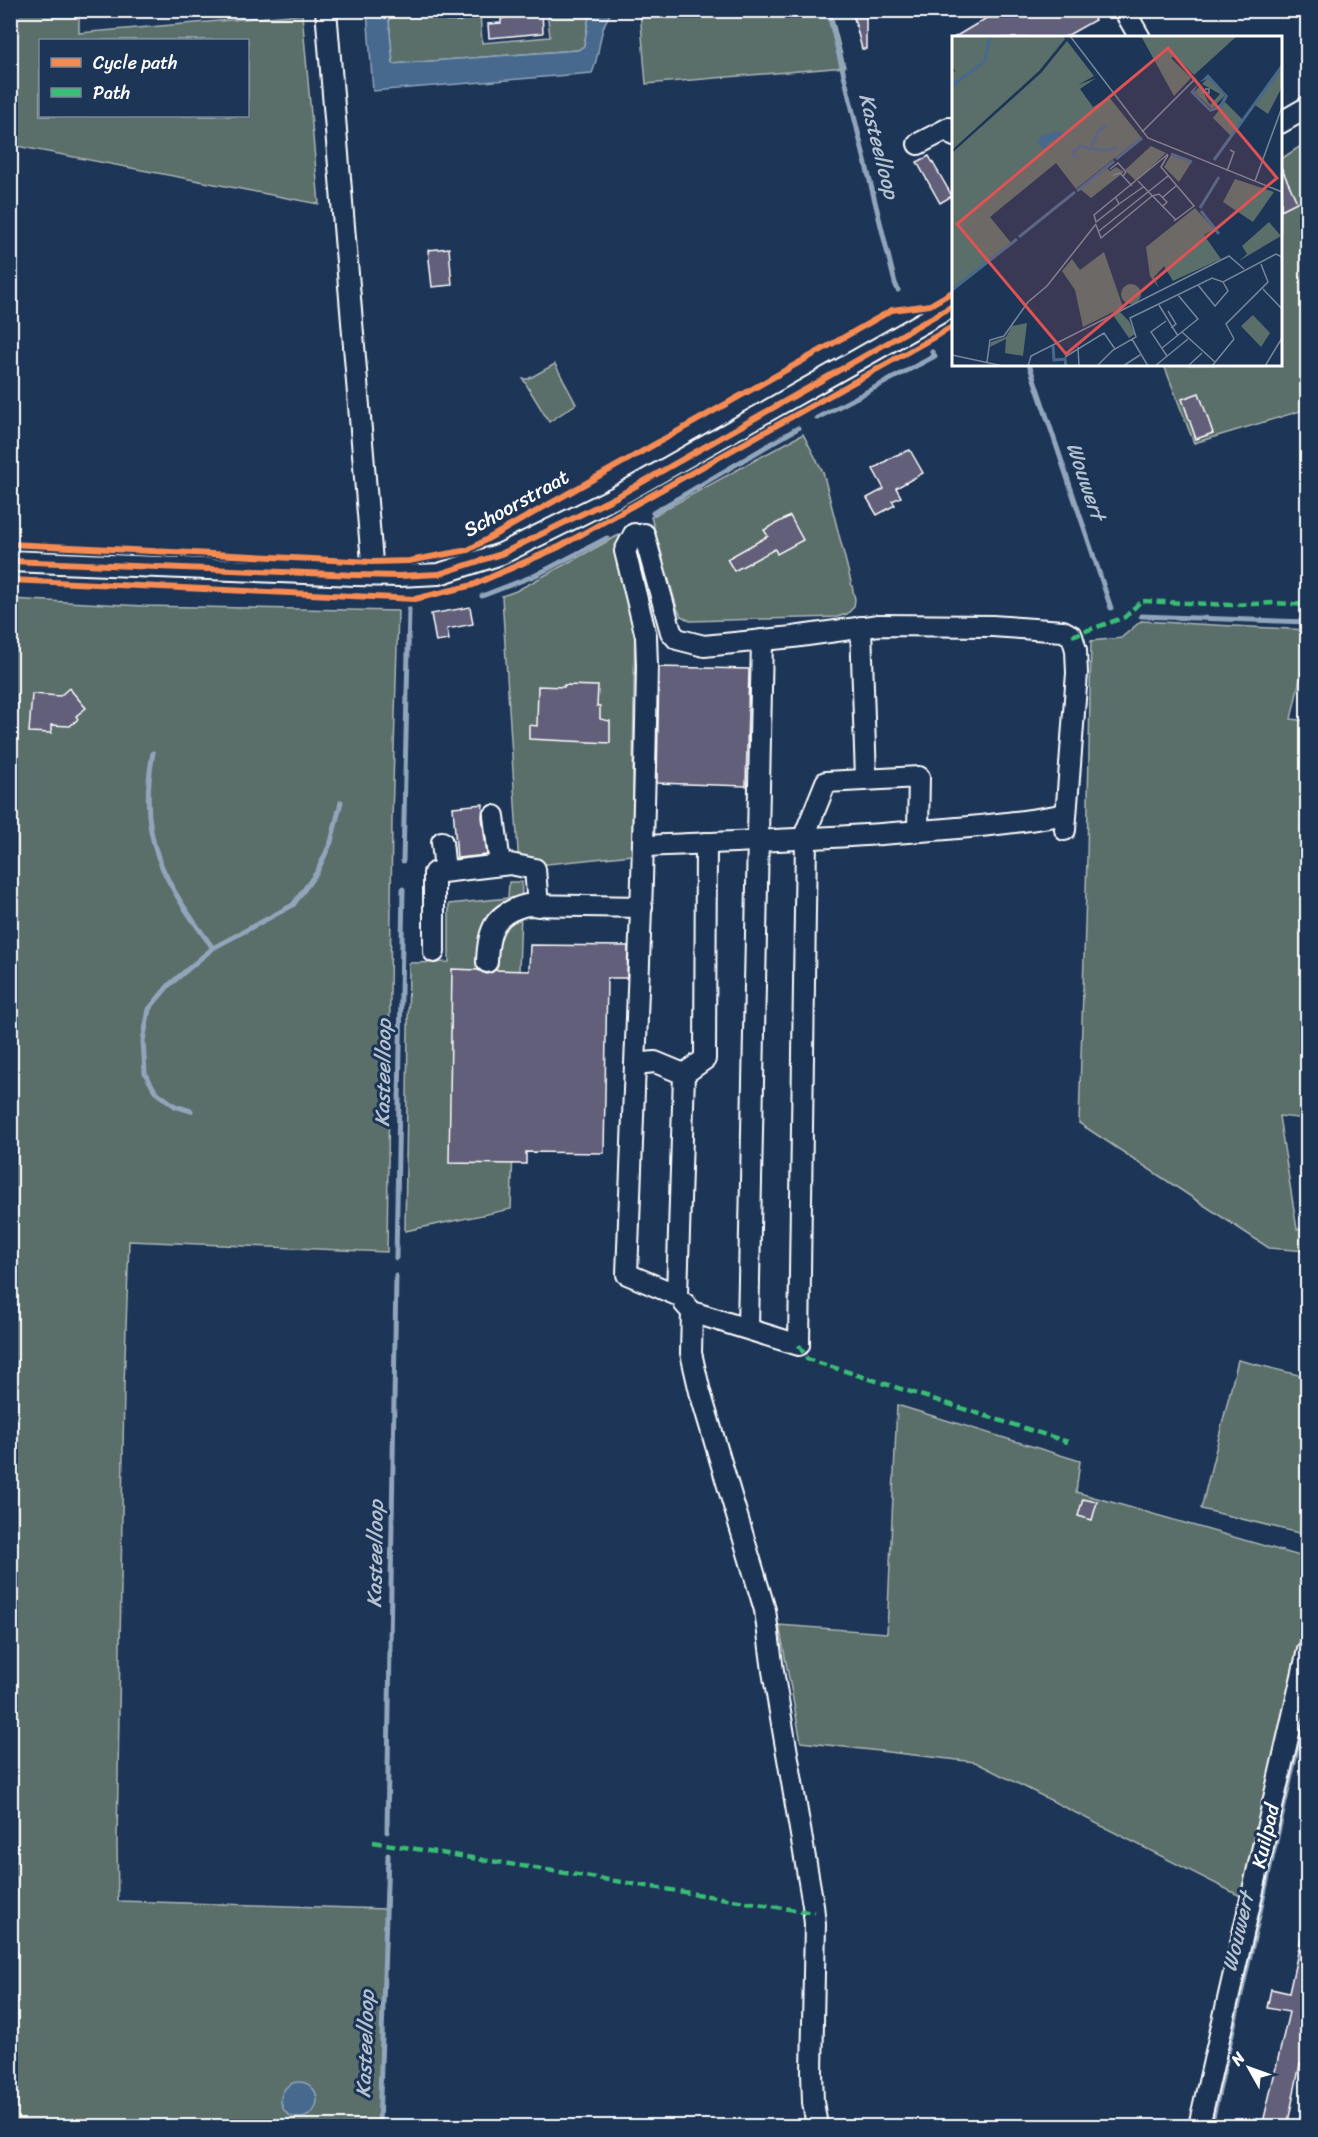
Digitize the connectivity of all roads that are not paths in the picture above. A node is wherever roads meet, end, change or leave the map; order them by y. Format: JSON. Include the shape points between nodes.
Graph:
{"nodes":[{"id":1,"x":326,"y":10,"type":"edge"},
{"id":2,"x":450,"y":10,"type":"edge"},
{"id":3,"x":457,"y":10,"type":"edge"},
{"id":4,"x":1125,"y":10,"type":"edge"},
{"id":5,"x":1139,"y":36,"type":"edge"},
{"id":6,"x":1308,"y":107,"type":"edge"},
{"id":7,"x":1282,"y":122,"type":"edge"},
{"id":8,"x":952,"y":133,"type":"edge"},
{"id":9,"x":918,"y":144,"type":"dead end"},
{"id":10,"x":952,"y":306,"type":"edge"},
{"id":11,"x":10,"y":561,"type":"edge"},
{"id":12,"x":371,"y":575,"type":"junction"},
{"id":13,"x":861,"y":627,"type":"junction"},
{"id":14,"x":673,"y":635,"type":"junction"},
{"id":15,"x":762,"y":640,"type":"junction"},
{"id":16,"x":647,"y":645,"type":"junction"},
{"id":17,"x":866,"y":779,"type":"junction"},
{"id":18,"x":494,"y":816,"type":"dead end"},
{"id":19,"x":918,"y":831,"type":"junction"},
{"id":20,"x":804,"y":839,"type":"junction"},
{"id":21,"x":758,"y":841,"type":"junction"},
{"id":22,"x":442,"y":842,"type":"dead end"},
{"id":23,"x":706,"y":843,"type":"junction"},
{"id":24,"x":644,"y":846,"type":"junction"},
{"id":25,"x":500,"y":865,"type":"junction"},
{"id":26,"x":445,"y":871,"type":"junction"},
{"id":27,"x":538,"y":906,"type":"junction"},
{"id":28,"x":642,"y":907,"type":"junction"},
{"id":29,"x":434,"y":952,"type":"dead end"},
{"id":30,"x":487,"y":962,"type":"dead end"},
{"id":31,"x":635,"y":1064,"type":"junction"},
{"id":32,"x":684,"y":1074,"type":"junction"},
{"id":33,"x":677,"y":1295,"type":"junction"},
{"id":34,"x":692,"y":1312,"type":"junction"},
{"id":35,"x":748,"y":1328,"type":"junction"},
{"id":36,"x":1308,"y":1650,"type":"edge"},
{"id":37,"x":818,"y":2127,"type":"edge"},
{"id":38,"x":1199,"y":2127,"type":"edge"}],
"edges":[{"from":1,"to":12,"type":"street"},
{"from":2,"to":3,"type":"street"},
{"from":4,"to":5,"type":"street"},
{"from":6,"to":7,"type":"street"},
{"from":8,"to":9,"type":"street","via":[[949,128]]},
{"from":10,"to":12,"type":"street","name":"Schoorstraat","via":[[618,496],[501,554],[439,574]]},
{"from":11,"to":12,"type":"street","name":"Schoorstraat"},
{"from":13,"to":15,"type":"street"},
{"from":13,"to":17,"type":"street"},
{"from":13,"to":19,"type":"street","via":[[992,626],[1063,631],[1071,636],[1076,650],[1066,822]]},
{"from":14,"to":15,"type":"street","via":[[704,646]]},
{"from":14,"to":16,"type":"street"},
{"from":14,"to":16,"type":"street","via":[[639,534],[625,551]]},
{"from":15,"to":21,"type":"street"},
{"from":16,"to":24,"type":"street"},
{"from":17,"to":19,"type":"street","via":[[919,777]]},
{"from":17,"to":20,"type":"street","via":[[826,782]]},
{"from":18,"to":25,"type":"street"},
{"from":19,"to":20,"type":"street"},
{"from":20,"to":21,"type":"street"},
{"from":20,"to":35,"type":"street","via":[[799,1345]]},
{"from":21,"to":23,"type":"street"},
{"from":21,"to":35,"type":"street"},
{"from":22,"to":26,"type":"street"},
{"from":23,"to":24,"type":"street"},
{"from":23,"to":32,"type":"street","via":[[705,1059]]},
{"from":24,"to":28,"type":"street"},
{"from":25,"to":26,"type":"street"},
{"from":25,"to":27,"type":"street","via":[[535,869]]},
{"from":26,"to":29,"type":"street","via":[[434,873]]},
{"from":27,"to":28,"type":"street"},
{"from":27,"to":30,"type":"street","via":[[509,909],[496,922],[490,934]]},
{"from":28,"to":31,"type":"street"},
{"from":31,"to":32,"type":"street","via":[[655,1062]]},
{"from":31,"to":33,"type":"street","via":[[627,1274]]},
{"from":32,"to":33,"type":"street"},
{"from":33,"to":34,"type":"street"},
{"from":34,"to":35,"type":"street"},
{"from":34,"to":37,"type":"street","via":[[690,1353],[765,1610],[813,1905],[812,2072]]},
{"from":36,"to":38,"type":"street","name":"Kuilpad"}]}
